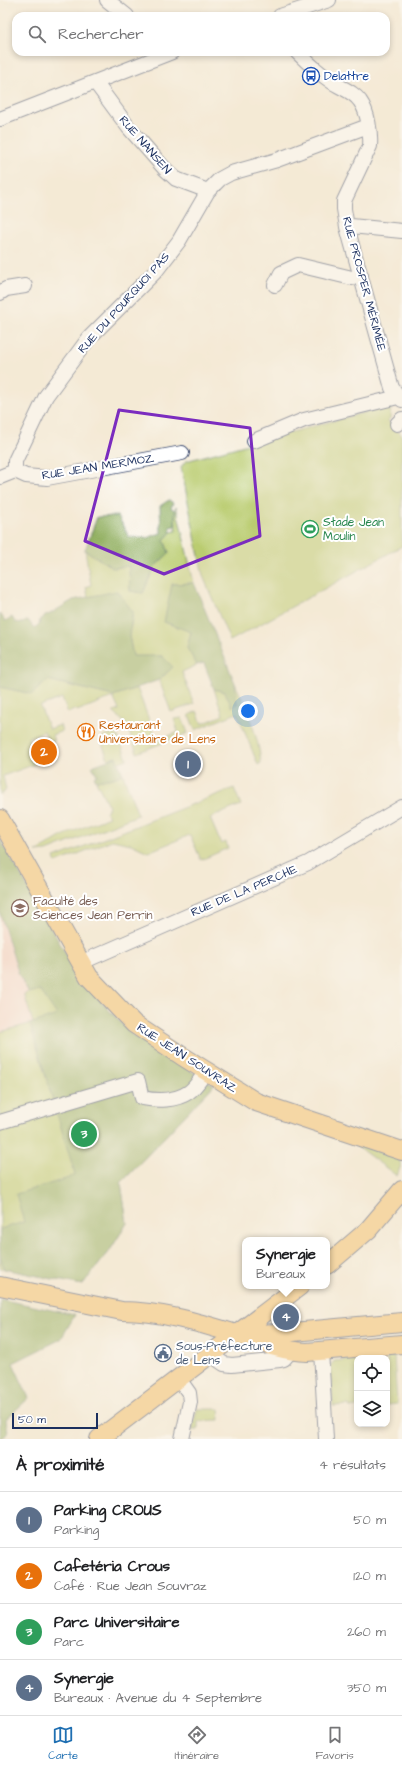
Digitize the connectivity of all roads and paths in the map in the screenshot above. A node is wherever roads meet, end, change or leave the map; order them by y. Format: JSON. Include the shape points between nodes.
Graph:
{"nodes":[{"id":1,"x":107,"y":0,"type":"edge"},
{"id":2,"x":329,"y":0,"type":"edge"},
{"id":3,"x":122,"y":12,"type":"edge"},
{"id":4,"x":292,"y":12,"type":"edge"},
{"id":5,"x":162,"y":56,"type":"edge"},
{"id":6,"x":301,"y":56,"type":"edge"},
{"id":7,"x":95,"y":82,"type":"junction"},
{"id":8,"x":0,"y":120,"type":"edge"},
{"id":9,"x":368,"y":126,"type":"junction"},
{"id":10,"x":208,"y":191,"type":"junction"},
{"id":11,"x":347,"y":227,"type":"junction"},
{"id":12,"x":402,"y":231,"type":"edge"},
{"id":13,"x":361,"y":275,"type":"junction"},
{"id":14,"x":275,"y":285,"type":"dead end"},
{"id":15,"x":25,"y":286,"type":"dead end"},
{"id":16,"x":0,"y":293,"type":"edge"},
{"id":17,"x":400,"y":399,"type":"edge"},
{"id":18,"x":254,"y":441,"type":"dead end"},
{"id":19,"x":182,"y":453,"type":"dead end"},
{"id":20,"x":14,"y":471,"type":"junction"},
{"id":21,"x":0,"y":477,"type":"edge"},
{"id":22,"x":402,"y":808,"type":"edge"},
{"id":23,"x":0,"y":819,"type":"edge"},
{"id":24,"x":80,"y":963,"type":"junction"},
{"id":25,"x":206,"y":1072,"type":"junction"},
{"id":26,"x":0,"y":1122,"type":"edge"},
{"id":27,"x":402,"y":1151,"type":"edge"},
{"id":28,"x":402,"y":1190,"type":"edge"},
{"id":29,"x":330,"y":1262,"type":"edge"},
{"id":30,"x":0,"y":1278,"type":"edge"},
{"id":31,"x":0,"y":1286,"type":"edge"},
{"id":32,"x":296,"y":1289,"type":"edge"},
{"id":33,"x":140,"y":1311,"type":"junction"},
{"id":34,"x":402,"y":1322,"type":"edge"},
{"id":35,"x":236,"y":1334,"type":"junction"},
{"id":36,"x":402,"y":1344,"type":"edge"},
{"id":37,"x":291,"y":1351,"type":"junction"},
{"id":38,"x":321,"y":1351,"type":"junction"},
{"id":39,"x":210,"y":1355,"type":"junction"},
{"id":40,"x":179,"y":1379,"type":"junction"},
{"id":41,"x":99,"y":1439,"type":"edge"},
{"id":42,"x":182,"y":1439,"type":"edge"},
{"id":43,"x":326,"y":1439,"type":"edge"}],
"edges":[{"from":1,"to":3,"type":"street"},
{"from":2,"to":4,"type":"street"},
{"from":5,"to":7,"type":"street"},
{"from":6,"to":9,"type":"street","name":"RUE PROSPER MÉRIMÉE","via":[[308,64],[360,100]]},
{"from":7,"to":8,"type":"street"},
{"from":7,"to":10,"type":"street","name":"RUE NANSEN","via":[[129,128],[176,180]]},
{"from":9,"to":10,"type":"street","name":"RUE DU POURQUOI PAS","via":[[277,160],[231,173],[220,179]]},
{"from":9,"to":11,"type":"street","name":"RUE PROSPER MÉRIMÉE","via":[[370,146],[344,201]]},
{"from":10,"to":20,"type":"street","name":"RUE DU POURQUOI PAS","via":[[179,241],[156,271],[89,338],[46,396],[15,461]]},
{"from":11,"to":12,"type":"street"},
{"from":11,"to":13,"type":"street","name":"RUE PROSPER MÉRIMÉE"},
{"from":13,"to":14,"type":"street","via":[[352,278],[298,265],[281,273]]},
{"from":13,"to":17,"type":"street","name":"RUE PROSPER MÉRIMÉE","via":[[392,388]]},
{"from":15,"to":16,"type":"street","via":[[6,289]]},
{"from":17,"to":18,"type":"street","name":"RUE PROSPER MÉRIMÉE","via":[[304,420]]},
{"from":19,"to":20,"type":"street","name":"RUE JEAN MERMOZ","via":[[47,478],[26,476]]},
{"from":20,"to":21,"type":"street"},
{"from":22,"to":24,"type":"street","name":"RUE DE LA PERCHE","via":[[308,864]]},
{"from":23,"to":24,"type":"main road","name":"RUE JEAN SOUVRAZ"},
{"from":24,"to":25,"type":"main road","name":"RUE JEAN SOUVRAZ","via":[[89,977],[134,1024]]},
{"from":25,"to":26,"type":"street","via":[[189,1092],[173,1098],[157,1101],[142,1098],[138,1081]]},
{"from":25,"to":27,"type":"main road","name":"RUE JEAN SOUVRAZ","via":[[256,1102]]},
{"from":28,"to":29,"type":"main road","via":[[368,1230]]},
{"from":30,"to":33,"type":"main road","via":[[125,1304]]},
{"from":31,"to":33,"type":"main road","via":[[122,1312]]},
{"from":32,"to":35,"type":"main road"},
{"from":33,"to":35,"type":"main road"},
{"from":34,"to":35,"type":"main road","via":[[282,1333]]},
{"from":35,"to":37,"type":"main road","via":[[267,1346]]},
{"from":35,"to":39,"type":"main road"},
{"from":36,"to":38,"type":"main road"},
{"from":37,"to":38,"type":"main road"},
{"from":37,"to":39,"type":"street","via":[[284,1359],[232,1366]]},
{"from":38,"to":43,"type":"street"},
{"from":39,"to":40,"type":"main road"},
{"from":40,"to":41,"type":"main road"},
{"from":40,"to":42,"type":"street","via":[[189,1393],[190,1402]]}]}
